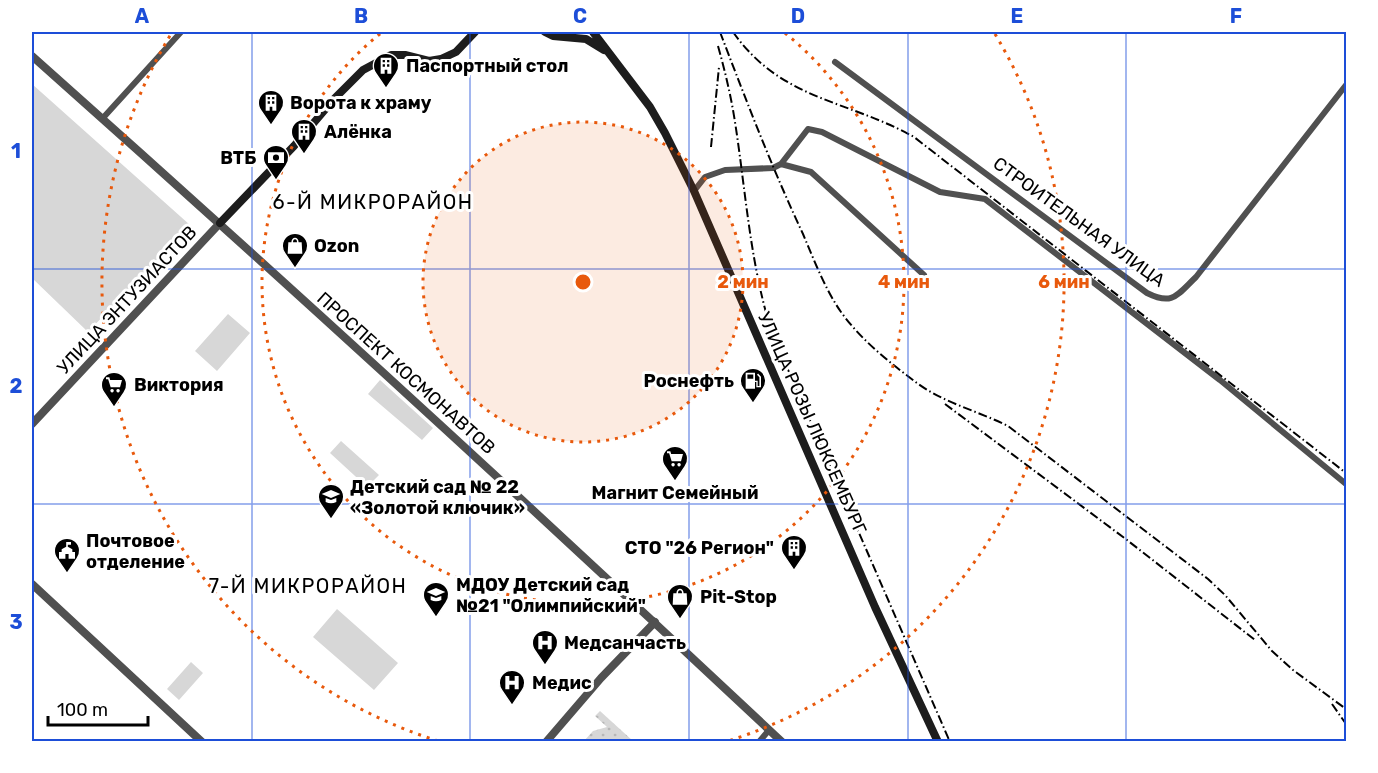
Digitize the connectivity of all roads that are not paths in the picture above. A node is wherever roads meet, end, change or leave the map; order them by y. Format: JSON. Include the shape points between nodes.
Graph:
{"nodes":[{"id":1,"x":181,"y":32,"type":"edge"},
{"id":2,"x":475,"y":32,"type":"edge"},
{"id":3,"x":545,"y":32,"type":"edge"},
{"id":4,"x":565,"y":33,"type":"edge"},
{"id":5,"x":597,"y":34,"type":"edge"},
{"id":6,"x":609,"y":54,"type":"junction"},
{"id":7,"x":32,"y":56,"type":"edge"},
{"id":8,"x":835,"y":62,"type":"dead end"},
{"id":9,"x":1347,"y":85,"type":"edge"},
{"id":10,"x":102,"y":119,"type":"junction"},
{"id":11,"x":781,"y":164,"type":"junction"},
{"id":12,"x":693,"y":191,"type":"junction"},
{"id":13,"x":219,"y":223,"type":"junction"},
{"id":14,"x":924,"y":275,"type":"dead end"},
{"id":15,"x":32,"y":424,"type":"edge"},
{"id":16,"x":1347,"y":484,"type":"edge"},
{"id":17,"x":32,"y":584,"type":"edge"},
{"id":18,"x":655,"y":622,"type":"junction"},
{"id":19,"x":769,"y":730,"type":"junction"},
{"id":20,"x":202,"y":741,"type":"edge"},
{"id":21,"x":546,"y":741,"type":"edge"},
{"id":22,"x":759,"y":741,"type":"edge"},
{"id":23,"x":782,"y":741,"type":"edge"},
{"id":24,"x":938,"y":741,"type":"edge"}],
"edges":[{"from":1,"to":10,"type":"street"},
{"from":2,"to":13,"type":"main road","via":[[456,52],[441,59],[391,55],[363,70]]},
{"from":3,"to":4,"type":"main road","via":[[553,36]]},
{"from":4,"to":6,"type":"main road","via":[[586,39]]},
{"from":5,"to":6,"type":"main road","name":"УЛИЦА РОЗЫ ЛЮКСЕМБУРГ"},
{"from":6,"to":12,"type":"main road","name":"УЛИЦА РОЗЫ ЛЮКСЕМБУРГ","via":[[650,107]]},
{"from":7,"to":10,"type":"street","name":"ПРОСПЕКТ КОСМОНАВТОВ"},
{"from":8,"to":9,"type":"street","name":"СТРОИТЕЛЬНАЯ УЛИЦА","via":[[1161,300],[1174,298],[1196,278]]},
{"from":10,"to":13,"type":"street","name":"ПРОСПЕКТ КОСМОНАВТОВ"},
{"from":11,"to":12,"type":"street","via":[[773,168],[725,170],[705,177]]},
{"from":11,"to":14,"type":"street","via":[[811,172]]},
{"from":11,"to":16,"type":"street","via":[[807,129],[822,132],[940,192],[985,199],[1211,373]]},
{"from":12,"to":24,"type":"main road","name":"УЛИЦА РОЗЫ ЛЮКСЕМБУРГ","via":[[874,607]]},
{"from":13,"to":15,"type":"street","name":"УЛИЦА ЭНТУЗИАСТОВ"},
{"from":13,"to":18,"type":"street","name":"ПРОСПЕКТ КОСМОНАВТОВ"},
{"from":17,"to":20,"type":"street"},
{"from":18,"to":19,"type":"street","name":"ПРОСПЕКТ КОСМОНАВТОВ"},
{"from":18,"to":21,"type":"street"},
{"from":19,"to":22,"type":"street"},
{"from":19,"to":23,"type":"street","name":"ПРОСПЕКТ КОСМОНАВТОВ"}]}
